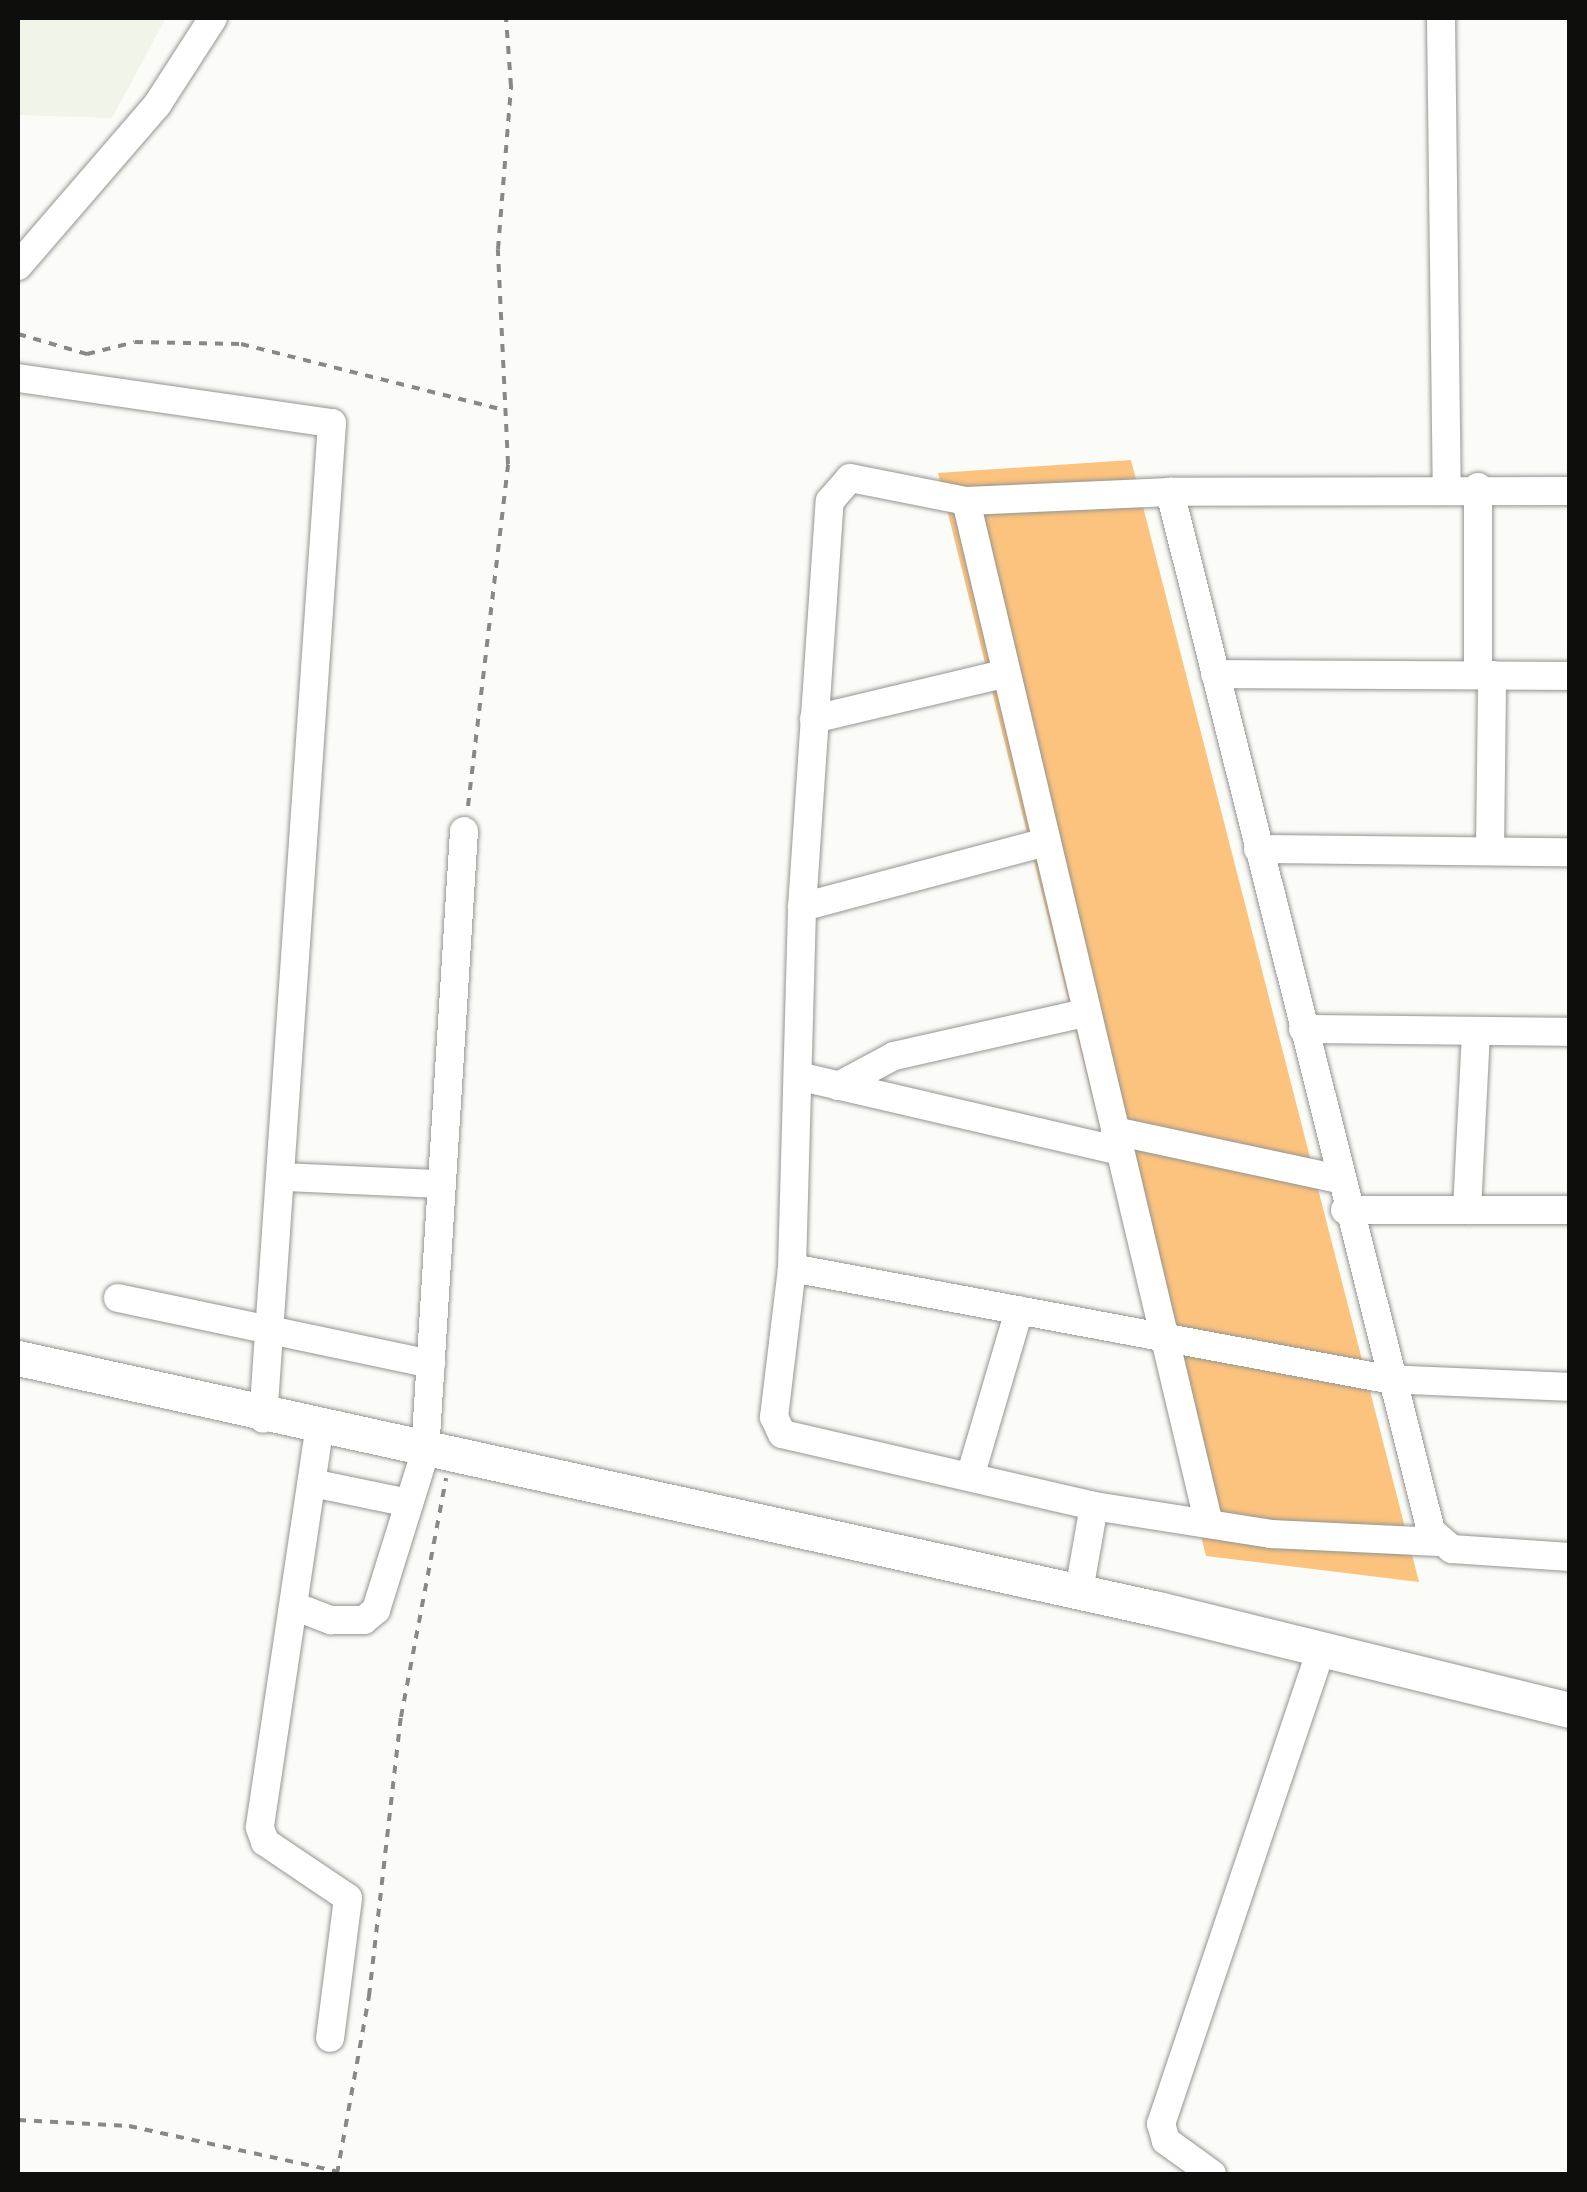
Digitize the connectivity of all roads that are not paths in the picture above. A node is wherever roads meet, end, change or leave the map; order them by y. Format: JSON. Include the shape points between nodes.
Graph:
{"nodes":[{"id":1,"x":213,"y":18,"type":"edge"},
{"id":2,"x":1441,"y":18,"type":"edge"},
{"id":3,"x":18,"y":266,"type":"edge"},
{"id":4,"x":18,"y":378,"type":"edge"},
{"id":5,"x":1447,"y":486,"type":"junction"},
{"id":6,"x":1478,"y":487,"type":"junction"},
{"id":7,"x":1570,"y":491,"type":"edge"},
{"id":8,"x":1170,"y":492,"type":"junction"},
{"id":9,"x":966,"y":501,"type":"junction"},
{"id":10,"x":1003,"y":674,"type":"junction"},
{"id":11,"x":1215,"y":674,"type":"junction"},
{"id":12,"x":1485,"y":675,"type":"junction"},
{"id":13,"x":1570,"y":676,"type":"edge"},
{"id":14,"x":814,"y":719,"type":"junction"},
{"id":15,"x":464,"y":831,"type":"road end"},
{"id":16,"x":1046,"y":842,"type":"junction"},
{"id":17,"x":1258,"y":849,"type":"junction"},
{"id":18,"x":1490,"y":851,"type":"junction"},
{"id":19,"x":1570,"y":852,"type":"edge"},
{"id":20,"x":802,"y":907,"type":"junction"},
{"id":21,"x":1085,"y":1013,"type":"junction"},
{"id":22,"x":1302,"y":1029,"type":"junction"},
{"id":23,"x":1476,"y":1031,"type":"junction"},
{"id":24,"x":1570,"y":1032,"type":"edge"},
{"id":25,"x":802,"y":1078,"type":"junction"},
{"id":26,"x":838,"y":1086,"type":"junction"},
{"id":27,"x":1118,"y":1141,"type":"junction"},
{"id":28,"x":284,"y":1177,"type":"junction"},
{"id":29,"x":1338,"y":1179,"type":"junction"},
{"id":30,"x":438,"y":1184,"type":"junction"},
{"id":31,"x":1345,"y":1210,"type":"junction"},
{"id":32,"x":1467,"y":1210,"type":"junction"},
{"id":33,"x":1570,"y":1210,"type":"edge"},
{"id":34,"x":792,"y":1268,"type":"junction"},
{"id":35,"x":118,"y":1298,"type":"dead end"},
{"id":36,"x":1019,"y":1310,"type":"junction"},
{"id":37,"x":271,"y":1330,"type":"junction"},
{"id":38,"x":1172,"y":1344,"type":"junction"},
{"id":39,"x":18,"y":1358,"type":"edge"},
{"id":40,"x":431,"y":1364,"type":"junction"},
{"id":41,"x":1387,"y":1379,"type":"junction"},
{"id":42,"x":1570,"y":1388,"type":"edge"},
{"id":43,"x":263,"y":1419,"type":"junction"},
{"id":44,"x":319,"y":1431,"type":"junction"},
{"id":45,"x":438,"y":1454,"type":"junction"},
{"id":46,"x":970,"y":1477,"type":"junction"},
{"id":47,"x":312,"y":1483,"type":"junction"},
{"id":48,"x":409,"y":1504,"type":"junction"},
{"id":49,"x":1094,"y":1506,"type":"junction"},
{"id":50,"x":1209,"y":1524,"type":"junction"},
{"id":51,"x":1439,"y":1542,"type":"junction"},
{"id":52,"x":1570,"y":1557,"type":"edge"},
{"id":53,"x":1078,"y":1591,"type":"junction"},
{"id":54,"x":294,"y":1606,"type":"junction"},
{"id":55,"x":1321,"y":1650,"type":"junction"},
{"id":56,"x":1570,"y":1710,"type":"edge"},
{"id":57,"x":330,"y":2038,"type":"dead end"},
{"id":58,"x":1212,"y":2174,"type":"edge"}],
"edges":[{"from":1,"to":3,"type":"street","via":[[166,93]]},
{"from":2,"to":5,"type":"street"},
{"from":4,"to":28,"type":"street","via":[[332,423]]},
{"from":5,"to":6,"type":"street"},
{"from":5,"to":8,"type":"street"},
{"from":6,"to":7,"type":"street"},
{"from":6,"to":12,"type":"street"},
{"from":8,"to":9,"type":"street"},
{"from":8,"to":11,"type":"street"},
{"from":9,"to":10,"type":"street"},
{"from":9,"to":14,"type":"street","via":[[850,478],[834,492]]},
{"from":10,"to":14,"type":"street"},
{"from":10,"to":16,"type":"street"},
{"from":11,"to":12,"type":"street"},
{"from":11,"to":17,"type":"street"},
{"from":12,"to":13,"type":"street"},
{"from":12,"to":18,"type":"street"},
{"from":14,"to":20,"type":"street"},
{"from":15,"to":30,"type":"street"},
{"from":16,"to":20,"type":"street"},
{"from":16,"to":21,"type":"street"},
{"from":17,"to":18,"type":"street"},
{"from":17,"to":22,"type":"street"},
{"from":18,"to":19,"type":"street"},
{"from":20,"to":25,"type":"street"},
{"from":21,"to":26,"type":"street","via":[[894,1056]]},
{"from":21,"to":27,"type":"street"},
{"from":22,"to":23,"type":"street"},
{"from":22,"to":29,"type":"street"},
{"from":23,"to":24,"type":"street"},
{"from":23,"to":32,"type":"street"},
{"from":25,"to":26,"type":"street"},
{"from":25,"to":34,"type":"street"},
{"from":26,"to":27,"type":"street"},
{"from":27,"to":29,"type":"street"},
{"from":27,"to":38,"type":"street"},
{"from":28,"to":30,"type":"street"},
{"from":28,"to":37,"type":"street"},
{"from":29,"to":31,"type":"street"},
{"from":30,"to":40,"type":"street"},
{"from":31,"to":32,"type":"street"},
{"from":31,"to":41,"type":"street"},
{"from":32,"to":33,"type":"street"},
{"from":34,"to":36,"type":"street"},
{"from":34,"to":46,"type":"street","via":[[776,1427]]},
{"from":35,"to":37,"type":"street"},
{"from":36,"to":38,"type":"street"},
{"from":36,"to":46,"type":"street"},
{"from":37,"to":40,"type":"street"},
{"from":37,"to":43,"type":"street"},
{"from":38,"to":41,"type":"street"},
{"from":38,"to":50,"type":"street"},
{"from":39,"to":43,"type":"main road"},
{"from":40,"to":45,"type":"street"},
{"from":41,"to":42,"type":"street"},
{"from":41,"to":51,"type":"street"},
{"from":43,"to":44,"type":"main road"},
{"from":44,"to":45,"type":"main road"},
{"from":44,"to":47,"type":"street"},
{"from":45,"to":48,"type":"street"},
{"from":45,"to":53,"type":"main road"},
{"from":46,"to":49,"type":"street"},
{"from":47,"to":48,"type":"street"},
{"from":47,"to":54,"type":"street"},
{"from":48,"to":54,"type":"street","via":[[376,1610],[364,1620],[331,1620]]},
{"from":49,"to":50,"type":"street"},
{"from":49,"to":53,"type":"street"},
{"from":50,"to":51,"type":"street"},
{"from":51,"to":52,"type":"street"},
{"from":53,"to":55,"type":"main road"},
{"from":54,"to":57,"type":"street","via":[[260,1828],[265,1842],[348,1898]]},
{"from":55,"to":56,"type":"main road"},
{"from":55,"to":58,"type":"street","via":[[1161,2124],[1166,2141]]}]}
